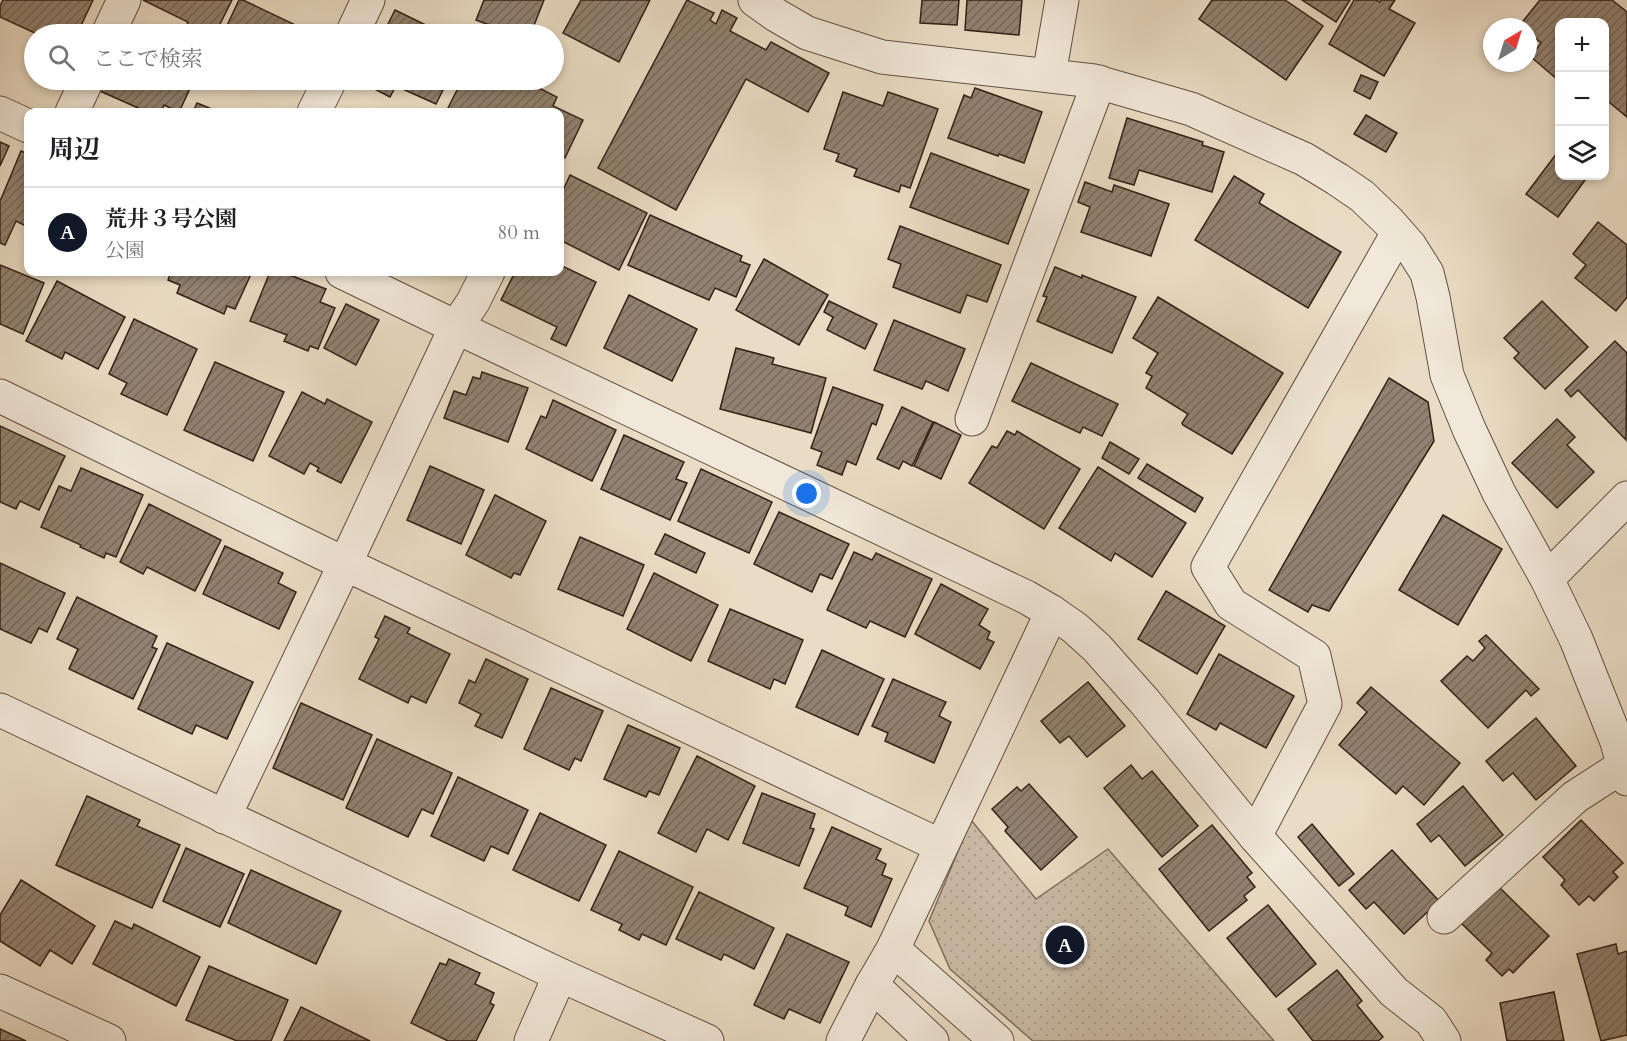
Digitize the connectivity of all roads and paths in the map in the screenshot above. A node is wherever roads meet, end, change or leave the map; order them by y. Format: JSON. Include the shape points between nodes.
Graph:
{"nodes":[{"id":1,"x":124,"y":0,"type":"edge"},
{"id":2,"x":368,"y":0,"type":"edge"},
{"id":3,"x":755,"y":0,"type":"edge"},
{"id":4,"x":1062,"y":0,"type":"edge"},
{"id":5,"x":113,"y":24,"type":"edge"},
{"id":6,"x":357,"y":24,"type":"edge"},
{"id":7,"x":1048,"y":75,"type":"junction"},
{"id":8,"x":1099,"y":82,"type":"junction"},
{"id":9,"x":82,"y":90,"type":"edge"},
{"id":10,"x":325,"y":90,"type":"edge"},
{"id":11,"x":74,"y":108,"type":"edge"},
{"id":12,"x":316,"y":108,"type":"edge"},
{"id":13,"x":0,"y":113,"type":"edge"},
{"id":14,"x":24,"y":124,"type":"edge"},
{"id":15,"x":1398,"y":233,"type":"junction"},
{"id":16,"x":350,"y":276,"type":"edge"},
{"id":17,"x":486,"y":276,"type":"edge"},
{"id":18,"x":456,"y":327,"type":"junction"},
{"id":19,"x":0,"y":396,"type":"edge"},
{"id":20,"x":972,"y":419,"type":"dead end"},
{"id":21,"x":1627,"y":498,"type":"edge"},
{"id":22,"x":345,"y":564,"type":"junction"},
{"id":23,"x":1547,"y":579,"type":"junction"},
{"id":24,"x":1052,"y":612,"type":"junction"},
{"id":25,"x":0,"y":710,"type":"edge"},
{"id":26,"x":1615,"y":710,"type":"edge"},
{"id":27,"x":1625,"y":772,"type":"edge"},
{"id":28,"x":224,"y":817,"type":"junction"},
{"id":29,"x":1255,"y":836,"type":"junction"},
{"id":30,"x":941,"y":846,"type":"junction"},
{"id":31,"x":1444,"y":917,"type":"dead end"},
{"id":32,"x":893,"y":949,"type":"junction"},
{"id":33,"x":560,"y":975,"type":"junction"},
{"id":34,"x":872,"y":985,"type":"junction"},
{"id":35,"x":0,"y":991,"type":"edge"},
{"id":36,"x":109,"y":1041,"type":"edge"},
{"id":37,"x":531,"y":1041,"type":"edge"},
{"id":38,"x":706,"y":1041,"type":"edge"},
{"id":39,"x":843,"y":1041,"type":"edge"},
{"id":40,"x":932,"y":1041,"type":"edge"},
{"id":41,"x":997,"y":1041,"type":"edge"},
{"id":42,"x":1444,"y":1041,"type":"edge"}],
"edges":[{"from":1,"to":5,"type":"street"},
{"from":2,"to":6,"type":"street"},
{"from":3,"to":7,"type":"street","via":[[807,33],[882,57]]},
{"from":4,"to":7,"type":"street"},
{"from":7,"to":8,"type":"street"},
{"from":8,"to":15,"type":"street","via":[[1191,110],[1304,159],[1362,196]]},
{"from":8,"to":20,"type":"street"},
{"from":9,"to":11,"type":"street"},
{"from":10,"to":12,"type":"street"},
{"from":13,"to":14,"type":"street"},
{"from":15,"to":23,"type":"street","via":[[1427,273],[1447,375],[1469,429]]},
{"from":15,"to":29,"type":"street","via":[[1208,567],[1231,604],[1314,656],[1325,704]]},
{"from":16,"to":18,"type":"street"},
{"from":17,"to":18,"type":"street"},
{"from":18,"to":22,"type":"street"},
{"from":18,"to":24,"type":"street"},
{"from":19,"to":22,"type":"street"},
{"from":21,"to":23,"type":"street"},
{"from":22,"to":28,"type":"street"},
{"from":22,"to":30,"type":"street"},
{"from":23,"to":26,"type":"street"},
{"from":24,"to":29,"type":"street","via":[[1097,648]]},
{"from":24,"to":30,"type":"street"},
{"from":25,"to":28,"type":"street"},
{"from":26,"to":27,"type":"street","via":[[1617,742]]},
{"from":27,"to":31,"type":"street","via":[[1575,797]]},
{"from":28,"to":33,"type":"street"},
{"from":29,"to":42,"type":"street","via":[[1394,992],[1431,1021]]},
{"from":30,"to":32,"type":"street"},
{"from":32,"to":34,"type":"street"},
{"from":32,"to":41,"type":"street"},
{"from":33,"to":37,"type":"street"},
{"from":33,"to":38,"type":"street"},
{"from":34,"to":39,"type":"street"},
{"from":34,"to":40,"type":"street"},
{"from":35,"to":36,"type":"street"}]}
